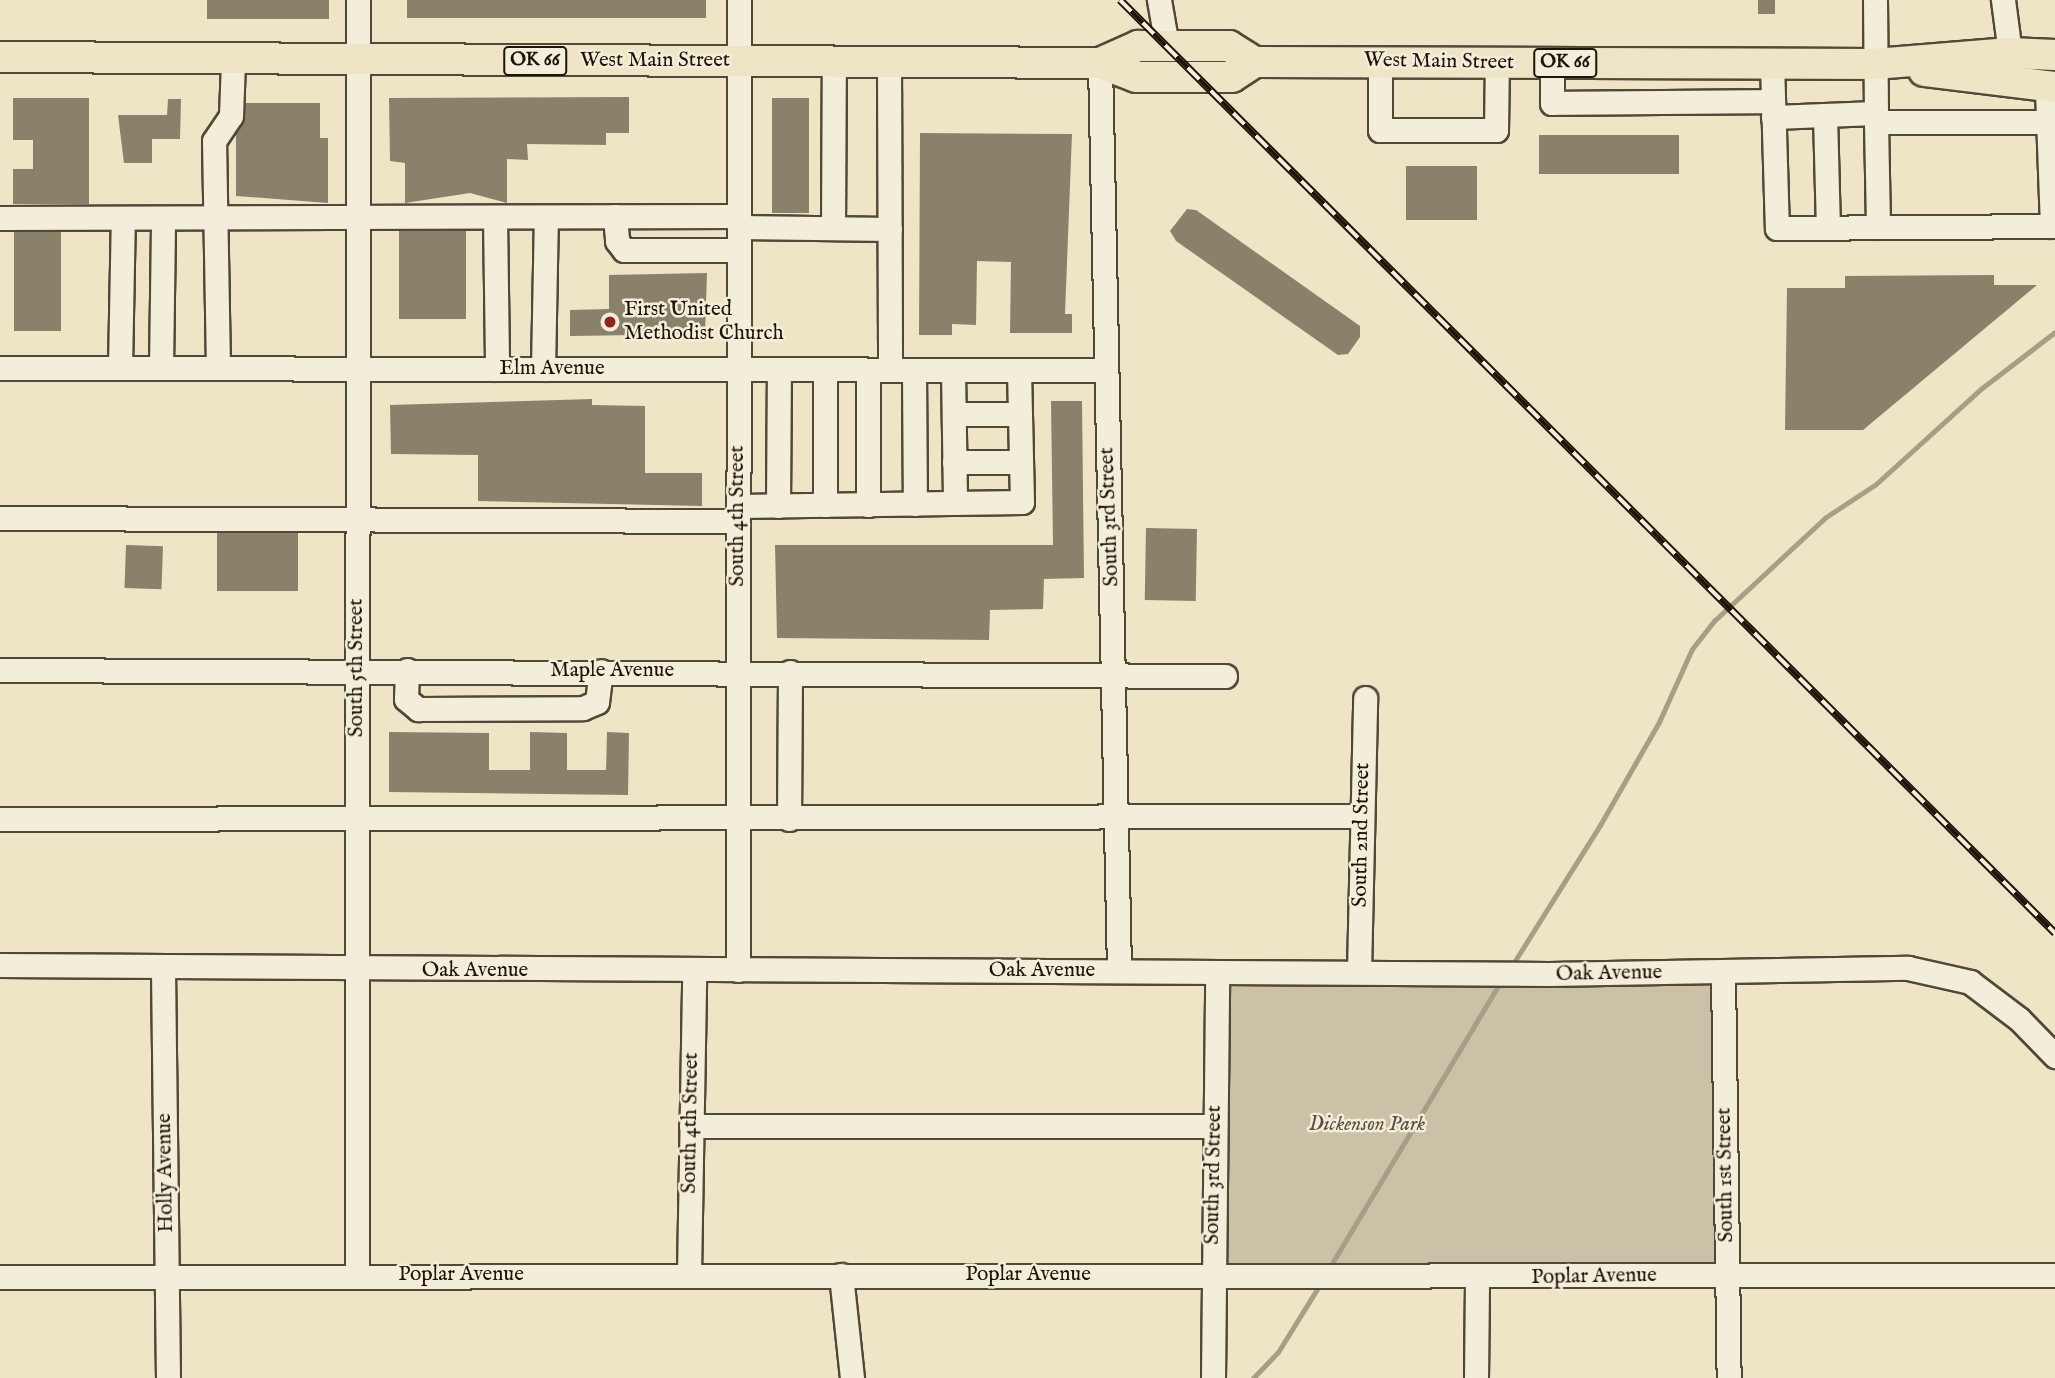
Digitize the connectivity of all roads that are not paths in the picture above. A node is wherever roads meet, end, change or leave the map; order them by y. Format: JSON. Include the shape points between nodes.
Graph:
{"nodes":[{"id":1,"x":358,"y":0,"type":"edge"},
{"id":2,"x":739,"y":0,"type":"edge"},
{"id":3,"x":1159,"y":0,"type":"edge"},
{"id":4,"x":1875,"y":0,"type":"edge"},
{"id":5,"x":2003,"y":0,"type":"edge"},
{"id":6,"x":1167,"y":46,"type":"junction"},
{"id":7,"x":2010,"y":53,"type":"junction"},
{"id":8,"x":2055,"y":55,"type":"edge"},
{"id":9,"x":0,"y":57,"type":"edge"},
{"id":10,"x":233,"y":61,"type":"junction"},
{"id":11,"x":738,"y":61,"type":"junction"},
{"id":12,"x":834,"y":61,"type":"junction"},
{"id":13,"x":1380,"y":61,"type":"junction"},
{"id":14,"x":358,"y":62,"type":"junction"},
{"id":15,"x":889,"y":62,"type":"junction"},
{"id":16,"x":1255,"y":62,"type":"junction"},
{"id":17,"x":1497,"y":62,"type":"junction"},
{"id":18,"x":1100,"y":63,"type":"junction"},
{"id":19,"x":1552,"y":63,"type":"junction"},
{"id":20,"x":1772,"y":63,"type":"junction"},
{"id":21,"x":1875,"y":64,"type":"junction"},
{"id":22,"x":2051,"y":87,"type":"edge"},
{"id":23,"x":1773,"y":109,"type":"junction"},
{"id":24,"x":1825,"y":115,"type":"junction"},
{"id":25,"x":1876,"y":118,"type":"junction"},
{"id":26,"x":2049,"y":122,"type":"junction"},
{"id":27,"x":615,"y":216,"type":"junction"},
{"id":28,"x":495,"y":217,"type":"junction"},
{"id":29,"x":546,"y":217,"type":"junction"},
{"id":30,"x":0,"y":218,"type":"edge"},
{"id":31,"x":123,"y":218,"type":"junction"},
{"id":32,"x":163,"y":218,"type":"junction"},
{"id":33,"x":215,"y":218,"type":"junction"},
{"id":34,"x":358,"y":218,"type":"junction"},
{"id":35,"x":1878,"y":226,"type":"junction"},
{"id":36,"x":1828,"y":227,"type":"junction"},
{"id":37,"x":833,"y":228,"type":"junction"},
{"id":38,"x":890,"y":229,"type":"junction"},
{"id":39,"x":739,"y":231,"type":"junction"},
{"id":40,"x":0,"y":368,"type":"edge"},
{"id":41,"x":120,"y":368,"type":"junction"},
{"id":42,"x":161,"y":368,"type":"junction"},
{"id":43,"x":218,"y":368,"type":"junction"},
{"id":44,"x":358,"y":368,"type":"junction"},
{"id":45,"x":497,"y":369,"type":"junction"},
{"id":46,"x":543,"y":369,"type":"junction"},
{"id":47,"x":740,"y":370,"type":"junction"},
{"id":48,"x":779,"y":370,"type":"junction"},
{"id":49,"x":825,"y":370,"type":"junction"},
{"id":50,"x":879,"y":370,"type":"junction"},
{"id":51,"x":914,"y":370,"type":"junction"},
{"id":52,"x":953,"y":370,"type":"junction"},
{"id":53,"x":1019,"y":370,"type":"junction"},
{"id":54,"x":1104,"y":370,"type":"junction"},
{"id":55,"x":954,"y":414,"type":"junction"},
{"id":56,"x":1020,"y":414,"type":"junction"},
{"id":57,"x":1021,"y":462,"type":"junction"},
{"id":58,"x":954,"y":463,"type":"junction"},
{"id":59,"x":955,"y":503,"type":"junction"},
{"id":60,"x":915,"y":504,"type":"junction"},
{"id":61,"x":825,"y":505,"type":"junction"},
{"id":62,"x":868,"y":505,"type":"junction"},
{"id":63,"x":778,"y":506,"type":"junction"},
{"id":64,"x":738,"y":514,"type":"junction"},
{"id":65,"x":0,"y":518,"type":"edge"},
{"id":66,"x":357,"y":520,"type":"junction"},
{"id":67,"x":0,"y":670,"type":"edge"},
{"id":68,"x":357,"y":670,"type":"junction"},
{"id":69,"x":407,"y":670,"type":"junction"},
{"id":70,"x":475,"y":670,"type":"junction"},
{"id":71,"x":601,"y":671,"type":"junction"},
{"id":72,"x":737,"y":672,"type":"junction"},
{"id":73,"x":790,"y":672,"type":"junction"},
{"id":74,"x":1115,"y":675,"type":"junction"},
{"id":75,"x":1225,"y":676,"type":"dead end"},
{"id":76,"x":1365,"y":698,"type":"dead end"},
{"id":77,"x":473,"y":709,"type":"junction"},
{"id":78,"x":1362,"y":816,"type":"junction"},
{"id":79,"x":1117,"y":818,"type":"junction"},
{"id":80,"x":0,"y":819,"type":"edge"},
{"id":81,"x":738,"y":819,"type":"junction"},
{"id":82,"x":789,"y":820,"type":"junction"},
{"id":83,"x":357,"y":821,"type":"junction"},
{"id":84,"x":0,"y":965,"type":"edge"},
{"id":85,"x":163,"y":969,"type":"junction"},
{"id":86,"x":738,"y":970,"type":"junction"},
{"id":87,"x":357,"y":971,"type":"junction"},
{"id":88,"x":1119,"y":971,"type":"junction"},
{"id":89,"x":1359,"y":972,"type":"junction"},
{"id":90,"x":1723,"y":972,"type":"junction"},
{"id":91,"x":694,"y":973,"type":"junction"},
{"id":92,"x":1217,"y":973,"type":"junction"},
{"id":93,"x":2055,"y":1056,"type":"edge"},
{"id":94,"x":691,"y":1126,"type":"junction"},
{"id":95,"x":1215,"y":1126,"type":"junction"},
{"id":96,"x":689,"y":1274,"type":"junction"},
{"id":97,"x":357,"y":1275,"type":"junction"},
{"id":98,"x":841,"y":1275,"type":"junction"},
{"id":99,"x":1728,"y":1275,"type":"junction"},
{"id":100,"x":2055,"y":1275,"type":"edge"},
{"id":101,"x":1213,"y":1276,"type":"junction"},
{"id":102,"x":0,"y":1277,"type":"edge"},
{"id":103,"x":168,"y":1277,"type":"junction"},
{"id":104,"x":1477,"y":1279,"type":"junction"},
{"id":105,"x":1213,"y":1372,"type":"edge"},
{"id":106,"x":168,"y":1378,"type":"edge"},
{"id":107,"x":852,"y":1378,"type":"edge"},
{"id":108,"x":1476,"y":1378,"type":"edge"},
{"id":109,"x":1729,"y":1378,"type":"edge"}],
"edges":[{"from":1,"to":14,"type":"street","name":"South 5th Street"},
{"from":2,"to":11,"type":"street","name":"South 4th Street"},
{"from":3,"to":6,"type":"street"},
{"from":4,"to":21,"type":"street"},
{"from":5,"to":7,"type":"street"},
{"from":6,"to":16,"type":"main road","name":"West Main Street","number":"OK 66","via":[[1229,46]]},
{"from":6,"to":18,"type":"main road","name":"West Main Street","number":"OK 66","via":[[1138,46]]},
{"from":7,"to":8,"type":"main road","name":"West Main Street","number":"OK 66"},
{"from":7,"to":21,"type":"main road","name":"West Main Street","number":"OK 66"},
{"from":9,"to":10,"type":"main road","name":"West Main Street","number":"OK 66"},
{"from":10,"to":14,"type":"main road","name":"West Main Street","number":"OK 66"},
{"from":10,"to":33,"type":"street","via":[[231,117],[214,141]]},
{"from":11,"to":12,"type":"main road","name":"West Main Street","number":"OK 66"},
{"from":11,"to":14,"type":"main road","name":"West Main Street","number":"OK 66"},
{"from":11,"to":39,"type":"street","name":"South 4th Street"},
{"from":12,"to":15,"type":"main road","name":"West Main Street","number":"OK 66"},
{"from":12,"to":37,"type":"street"},
{"from":13,"to":16,"type":"main road","name":"West Main Street","number":"OK 66"},
{"from":13,"to":17,"type":"main road","name":"West Main Street","number":"OK 66"},
{"from":13,"to":17,"type":"street","via":[[1380,130],[1496,130]]},
{"from":14,"to":34,"type":"street","name":"South 5th Street"},
{"from":15,"to":18,"type":"main road","name":"West Main Street","number":"OK 66"},
{"from":15,"to":38,"type":"street"},
{"from":16,"to":18,"type":"main road","name":"West Main Street","number":"OK 66","via":[[1232,77],[1136,77]]},
{"from":17,"to":19,"type":"main road","name":"West Main Street","number":"OK 66"},
{"from":18,"to":54,"type":"street","name":"South 3rd Street"},
{"from":19,"to":20,"type":"main road","name":"West Main Street","number":"OK 66"},
{"from":19,"to":23,"type":"street","via":[[1552,103]]},
{"from":20,"to":21,"type":"main road","name":"West Main Street","number":"OK 66"},
{"from":20,"to":23,"type":"street"},
{"from":21,"to":22,"type":"main road","name":"West Main Street","number":"OK 66"},
{"from":21,"to":25,"type":"street"},
{"from":22,"to":26,"type":"street"},
{"from":23,"to":24,"type":"street"},
{"from":23,"to":36,"type":"street","via":[[1777,228]]},
{"from":24,"to":25,"type":"street"},
{"from":24,"to":36,"type":"street"},
{"from":25,"to":26,"type":"street"},
{"from":25,"to":35,"type":"street"},
{"from":26,"to":35,"type":"street","via":[[2052,226]]},
{"from":27,"to":29,"type":"street"},
{"from":27,"to":39,"type":"street"},
{"from":27,"to":39,"type":"street","via":[[617,241],[624,250]]},
{"from":28,"to":29,"type":"street"},
{"from":28,"to":34,"type":"street"},
{"from":28,"to":45,"type":"street"},
{"from":29,"to":46,"type":"street"},
{"from":30,"to":31,"type":"street"},
{"from":31,"to":32,"type":"street"},
{"from":31,"to":41,"type":"street"},
{"from":32,"to":33,"type":"street"},
{"from":32,"to":42,"type":"street"},
{"from":33,"to":34,"type":"street"},
{"from":33,"to":43,"type":"street"},
{"from":34,"to":44,"type":"street","name":"South 5th Street"},
{"from":35,"to":36,"type":"street"},
{"from":37,"to":38,"type":"street"},
{"from":37,"to":39,"type":"street"},
{"from":38,"to":50,"type":"street"},
{"from":39,"to":47,"type":"street","name":"South 4th Street"},
{"from":40,"to":41,"type":"street","name":"Elm Avenue"},
{"from":41,"to":42,"type":"street","name":"Elm Avenue"},
{"from":42,"to":43,"type":"street","name":"Elm Avenue"},
{"from":43,"to":44,"type":"street","name":"Elm Avenue"},
{"from":44,"to":45,"type":"street","name":"Elm Avenue"},
{"from":44,"to":66,"type":"street","name":"South 5th Street"},
{"from":45,"to":46,"type":"street","name":"Elm Avenue"},
{"from":46,"to":47,"type":"street","name":"Elm Avenue"},
{"from":47,"to":48,"type":"street","name":"Elm Avenue"},
{"from":47,"to":64,"type":"street","name":"South 4th Street"},
{"from":48,"to":49,"type":"street","name":"Elm Avenue"},
{"from":48,"to":63,"type":"street"},
{"from":49,"to":50,"type":"street","name":"Elm Avenue"},
{"from":49,"to":61,"type":"street"},
{"from":50,"to":51,"type":"street","name":"Elm Avenue"},
{"from":50,"to":62,"type":"street"},
{"from":51,"to":52,"type":"street","name":"Elm Avenue"},
{"from":51,"to":60,"type":"street"},
{"from":52,"to":53,"type":"street","name":"Elm Avenue"},
{"from":52,"to":55,"type":"street"},
{"from":53,"to":54,"type":"street","name":"Elm Avenue"},
{"from":53,"to":56,"type":"street"},
{"from":54,"to":74,"type":"street","name":"South 3rd Street"},
{"from":55,"to":56,"type":"street"},
{"from":55,"to":58,"type":"street"},
{"from":56,"to":57,"type":"street"},
{"from":57,"to":58,"type":"street"},
{"from":57,"to":59,"type":"street","via":[[1022,502]]},
{"from":58,"to":59,"type":"street"},
{"from":59,"to":60,"type":"street"},
{"from":60,"to":62,"type":"street"},
{"from":61,"to":62,"type":"street"},
{"from":61,"to":63,"type":"street"},
{"from":63,"to":64,"type":"street"},
{"from":64,"to":66,"type":"street"},
{"from":64,"to":72,"type":"street","name":"South 4th Street"},
{"from":65,"to":66,"type":"street"},
{"from":66,"to":68,"type":"street","name":"South 5th Street"},
{"from":67,"to":68,"type":"street","name":"Maple Avenue"},
{"from":68,"to":69,"type":"street","name":"Maple Avenue"},
{"from":68,"to":83,"type":"street","name":"South 5th Street"},
{"from":69,"to":70,"type":"street","name":"Maple Avenue"},
{"from":69,"to":77,"type":"street","via":[[406,699],[418,709]]},
{"from":70,"to":71,"type":"street","name":"Maple Avenue"},
{"from":70,"to":77,"type":"street"},
{"from":71,"to":72,"type":"street","name":"Maple Avenue"},
{"from":71,"to":77,"type":"street","via":[[597,702],[583,708]]},
{"from":72,"to":73,"type":"street","name":"Maple Avenue"},
{"from":72,"to":81,"type":"street","name":"South 4th Street"},
{"from":73,"to":74,"type":"street","name":"Maple Avenue"},
{"from":73,"to":82,"type":"street"},
{"from":74,"to":75,"type":"street","name":"Maple Avenue"},
{"from":74,"to":79,"type":"street","name":"South 3rd Street"},
{"from":76,"to":78,"type":"street","name":"South 2nd Street"},
{"from":78,"to":79,"type":"street"},
{"from":78,"to":89,"type":"street","name":"South 2nd Street"},
{"from":79,"to":82,"type":"street"},
{"from":79,"to":88,"type":"street","name":"South 3rd Street"},
{"from":80,"to":83,"type":"street"},
{"from":81,"to":82,"type":"street"},
{"from":81,"to":83,"type":"street"},
{"from":81,"to":86,"type":"street","name":"South 4th Street"},
{"from":83,"to":87,"type":"street","name":"South 5th Street"},
{"from":84,"to":85,"type":"street","name":"Oak Avenue"},
{"from":85,"to":87,"type":"street","name":"Oak Avenue"},
{"from":85,"to":103,"type":"street","name":"Holly Avenue"},
{"from":86,"to":88,"type":"street","name":"Oak Avenue"},
{"from":86,"to":91,"type":"street","name":"Oak Avenue"},
{"from":87,"to":91,"type":"street","name":"Oak Avenue"},
{"from":87,"to":97,"type":"street","name":"South 5th Street"},
{"from":88,"to":92,"type":"street","name":"Oak Avenue"},
{"from":89,"to":90,"type":"street","name":"Oak Avenue"},
{"from":89,"to":92,"type":"street","name":"Oak Avenue"},
{"from":90,"to":93,"type":"street","name":"Oak Avenue","via":[[1908,968],[1970,982],[2019,1019]]},
{"from":90,"to":99,"type":"street","name":"South 1st Street"},
{"from":91,"to":94,"type":"street","name":"South 4th Street"},
{"from":92,"to":95,"type":"street","name":"South 3rd Street"},
{"from":94,"to":95,"type":"street"},
{"from":94,"to":96,"type":"street","name":"South 4th Street"},
{"from":95,"to":101,"type":"street","name":"South 3rd Street"},
{"from":96,"to":97,"type":"street","name":"Poplar Avenue"},
{"from":96,"to":98,"type":"street","name":"Poplar Avenue"},
{"from":97,"to":103,"type":"street","name":"Poplar Avenue"},
{"from":98,"to":101,"type":"street","name":"Poplar Avenue"},
{"from":98,"to":107,"type":"street"},
{"from":99,"to":100,"type":"street","name":"Poplar Avenue"},
{"from":99,"to":104,"type":"street","name":"Poplar Avenue"},
{"from":99,"to":109,"type":"street","name":"South 1st Street"},
{"from":101,"to":104,"type":"street","name":"Poplar Avenue"},
{"from":101,"to":105,"type":"street","name":"South 3rd Street"},
{"from":102,"to":103,"type":"street","name":"Poplar Avenue"},
{"from":103,"to":106,"type":"street","name":"Holly Avenue"},
{"from":104,"to":108,"type":"street"}]}
